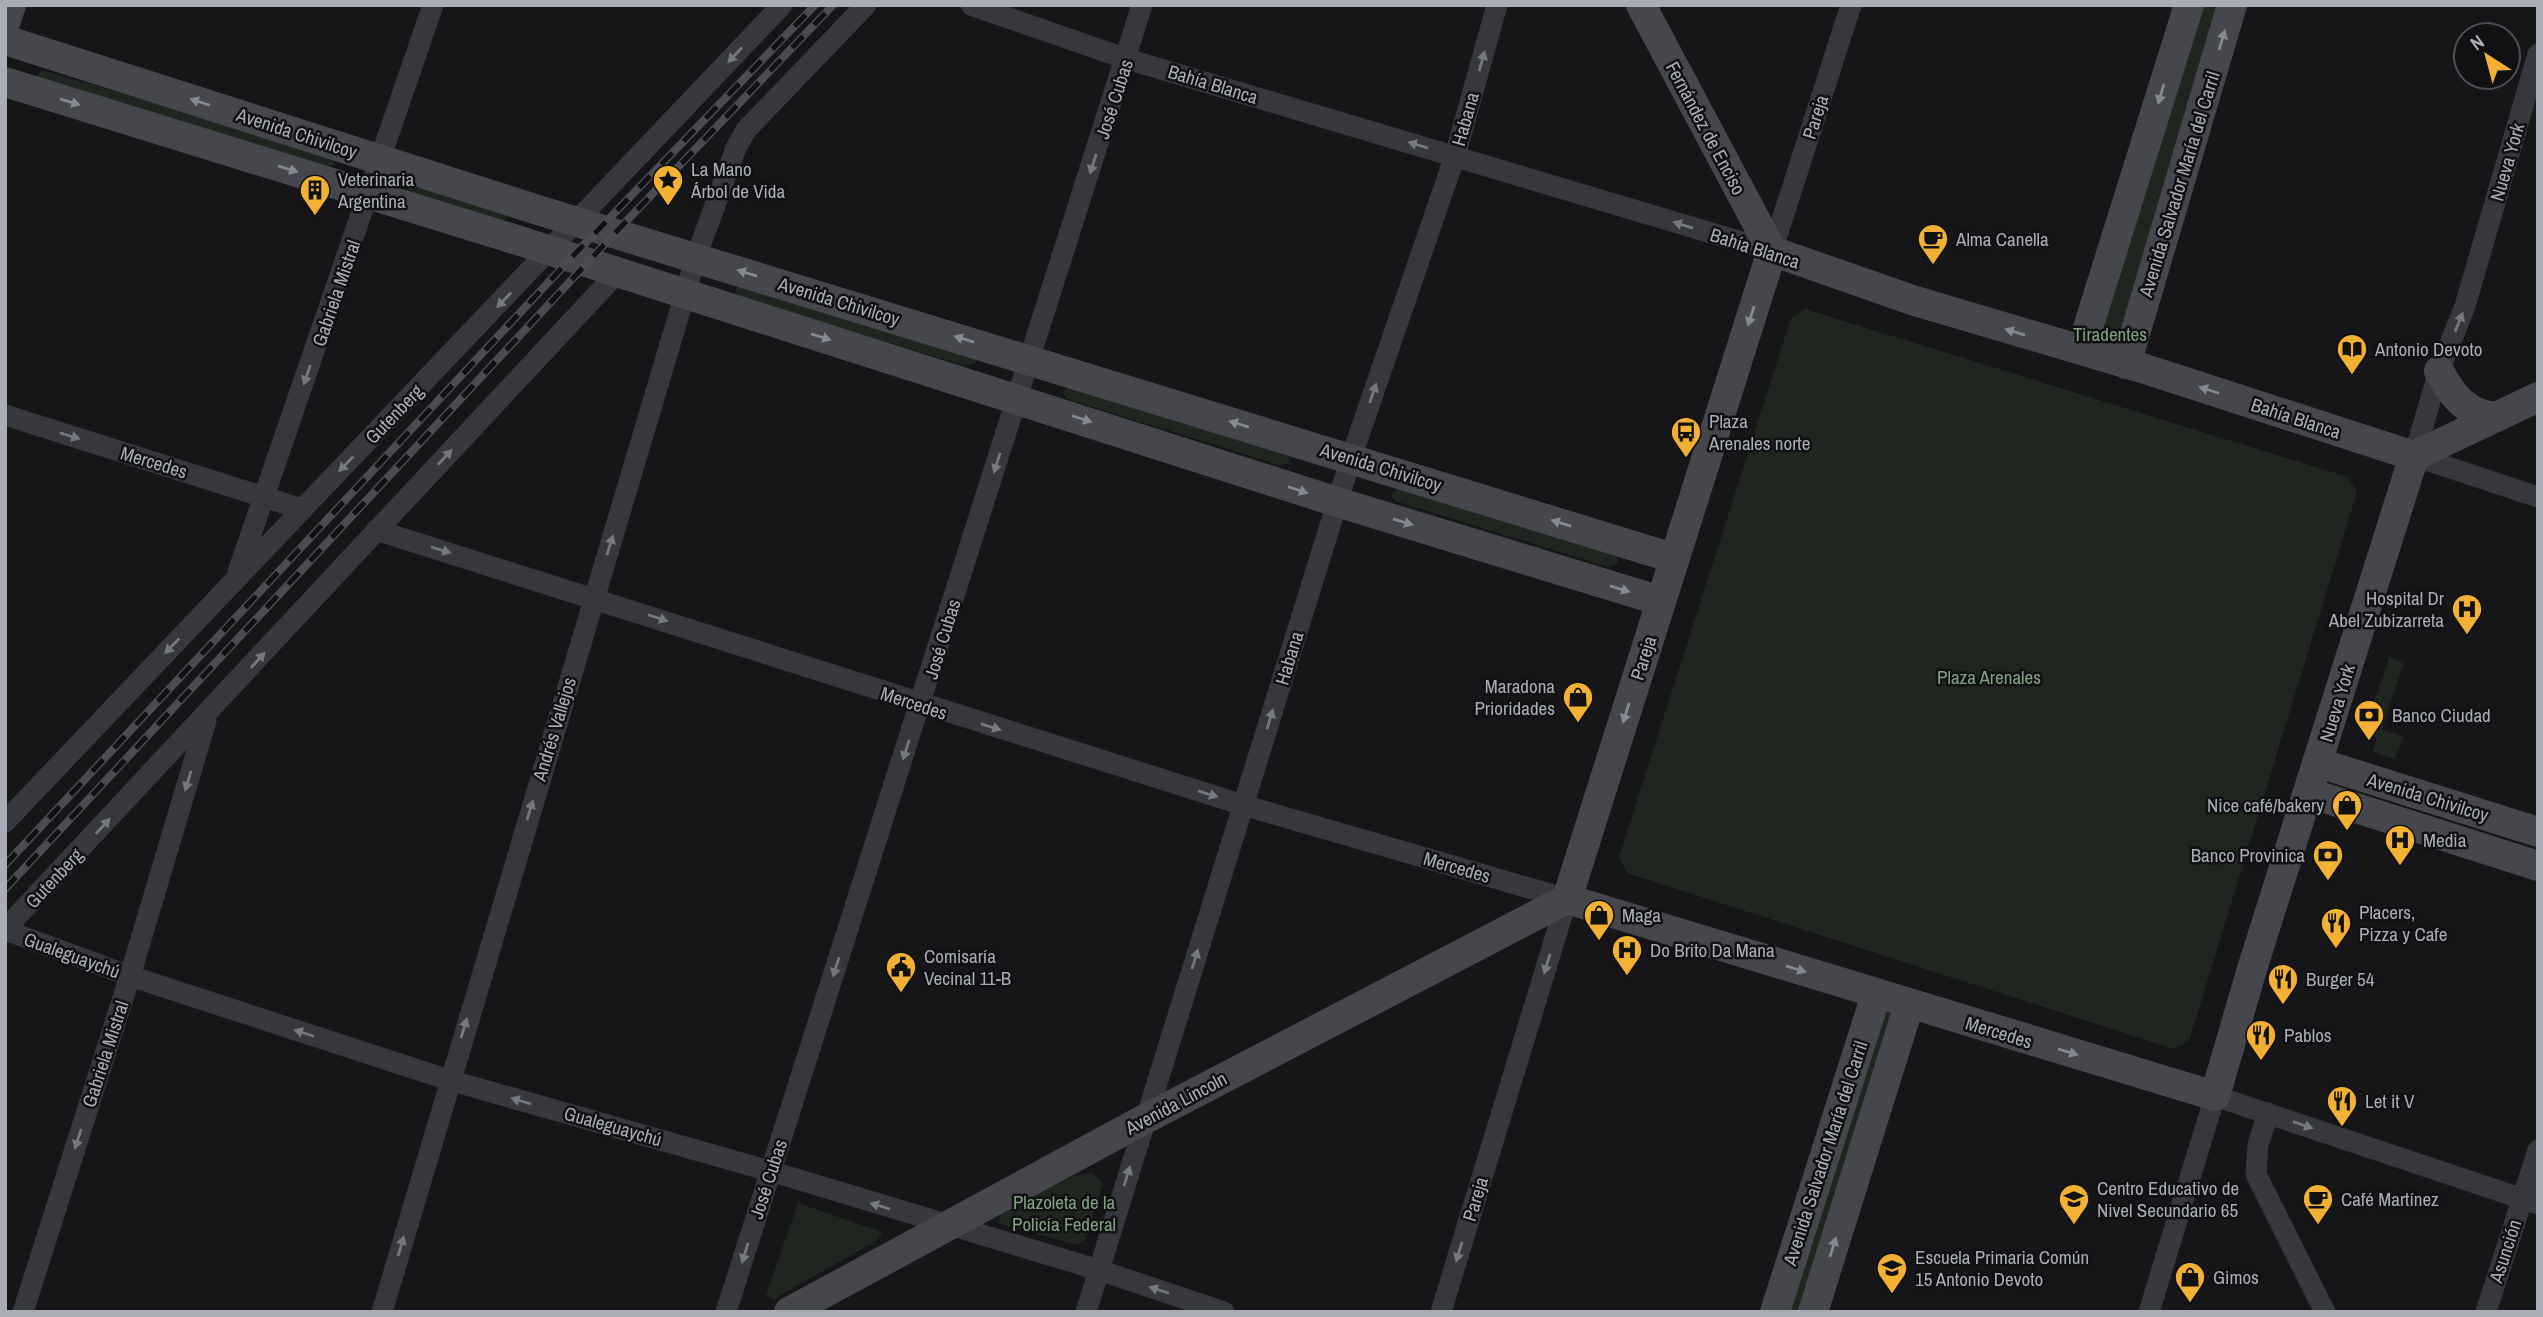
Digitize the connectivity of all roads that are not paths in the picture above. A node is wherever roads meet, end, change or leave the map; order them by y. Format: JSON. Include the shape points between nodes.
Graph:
{"nodes":[{"id":1,"x":11,"y":5,"type":"edge"},
{"id":2,"x":433,"y":5,"type":"edge"},
{"id":3,"x":866,"y":5,"type":"edge"},
{"id":4,"x":971,"y":5,"type":"edge"},
{"id":5,"x":1142,"y":5,"type":"edge"},
{"id":6,"x":1497,"y":5,"type":"edge"},
{"id":7,"x":1641,"y":5,"type":"edge"},
{"id":8,"x":1852,"y":5,"type":"edge"},
{"id":9,"x":2189,"y":5,"type":"edge"},
{"id":10,"x":2232,"y":5,"type":"edge"},
{"id":11,"x":781,"y":6,"type":"edge"},
{"id":12,"x":5,"y":23,"type":"edge"},
{"id":13,"x":5,"y":40,"type":"edge"},
{"id":14,"x":2538,"y":54,"type":"edge"},
{"id":15,"x":1127,"y":59,"type":"junction"},
{"id":16,"x":5,"y":82,"type":"edge"},
{"id":17,"x":1455,"y":156,"type":"junction"},
{"id":18,"x":381,"y":160,"type":"junction"},
{"id":19,"x":370,"y":195,"type":"junction"},
{"id":20,"x":579,"y":221,"type":"junction"},
{"id":21,"x":551,"y":251,"type":"junction"},
{"id":22,"x":1772,"y":251,"type":"junction"},
{"id":23,"x":696,"y":257,"type":"junction"},
{"id":24,"x":618,"y":272,"type":"junction"},
{"id":25,"x":686,"y":295,"type":"junction"},
{"id":26,"x":2081,"y":350,"type":"junction"},
{"id":27,"x":1030,"y":359,"type":"junction"},
{"id":28,"x":2126,"y":364,"type":"junction"},
{"id":29,"x":2439,"y":371,"type":"junction"},
{"id":30,"x":2538,"y":397,"type":"edge"},
{"id":31,"x":1017,"y":398,"type":"junction"},
{"id":32,"x":5,"y":415,"type":"edge"},
{"id":33,"x":2497,"y":417,"type":"junction"},
{"id":34,"x":2414,"y":456,"type":"junction"},
{"id":35,"x":1351,"y":458,"type":"junction"},
{"id":36,"x":265,"y":497,"type":"junction"},
{"id":37,"x":2538,"y":497,"type":"edge"},
{"id":38,"x":1338,"y":502,"type":"junction"},
{"id":39,"x":302,"y":509,"type":"junction"},
{"id":40,"x":376,"y":530,"type":"junction"},
{"id":41,"x":1673,"y":558,"type":"junction"},
{"id":42,"x":235,"y":580,"type":"junction"},
{"id":43,"x":594,"y":597,"type":"junction"},
{"id":44,"x":1661,"y":601,"type":"junction"},
{"id":45,"x":921,"y":705,"type":"junction"},
{"id":46,"x":207,"y":716,"type":"junction"},
{"id":47,"x":2319,"y":763,"type":"junction"},
{"id":48,"x":2309,"y":793,"type":"junction"},
{"id":49,"x":1243,"y":805,"type":"junction"},
{"id":50,"x":5,"y":822,"type":"edge"},
{"id":51,"x":2538,"y":832,"type":"edge"},
{"id":52,"x":2538,"y":866,"type":"edge"},
{"id":53,"x":1567,"y":899,"type":"junction"},
{"id":54,"x":5,"y":930,"type":"edge"},
{"id":55,"x":130,"y":976,"type":"junction"},
{"id":56,"x":1876,"y":995,"type":"junction"},
{"id":57,"x":1909,"y":1005,"type":"junction"},
{"id":58,"x":449,"y":1080,"type":"junction"},
{"id":59,"x":2215,"y":1096,"type":"junction"},
{"id":60,"x":2268,"y":1113,"type":"junction"},
{"id":61,"x":1145,"y":1119,"type":"junction"},
{"id":62,"x":2538,"y":1150,"type":"edge"},
{"id":63,"x":770,"y":1171,"type":"junction"},
{"id":64,"x":2530,"y":1202,"type":"edge"},
{"id":65,"x":946,"y":1226,"type":"junction"},
{"id":66,"x":1098,"y":1270,"type":"junction"},
{"id":67,"x":23,"y":1312,"type":"edge"},
{"id":68,"x":382,"y":1312,"type":"edge"},
{"id":69,"x":726,"y":1312,"type":"edge"},
{"id":70,"x":789,"y":1312,"type":"edge"},
{"id":71,"x":1086,"y":1312,"type":"edge"},
{"id":72,"x":1224,"y":1312,"type":"edge"},
{"id":73,"x":1441,"y":1312,"type":"edge"},
{"id":74,"x":1775,"y":1312,"type":"edge"},
{"id":75,"x":1813,"y":1312,"type":"edge"},
{"id":76,"x":2148,"y":1312,"type":"edge"},
{"id":77,"x":2325,"y":1312,"type":"edge"},
{"id":78,"x":2486,"y":1312,"type":"edge"}],
"edges":[{"from":1,"to":12,"type":"street"},
{"from":2,"to":18,"type":"street","name":"Gabriela Mistral"},
{"from":3,"to":23,"type":"street","name":"Andrés Vallejos","via":[[746,130]]},
{"from":4,"to":15,"type":"street","name":"Bahía Blanca"},
{"from":5,"to":15,"type":"street","name":"José Cubas"},
{"from":17,"to":6,"type":"street","name":"Habana","one_way":true},
{"from":7,"to":22,"type":"street","name":"Fernández de Enciso"},
{"from":8,"to":22,"type":"street","name":"Pareja"},
{"from":9,"to":26,"type":"street","one_way":true},
{"from":28,"to":10,"type":"street","name":"Avenida Salvador María del Carril","one_way":true},
{"from":11,"to":20,"type":"street","name":"Gutenberg","one_way":true},
{"from":18,"to":13,"type":"street","name":"Avenida Chivilcoy","one_way":true},
{"from":29,"to":14,"type":"street","name":"Nueva York","one_way":true,"via":[[2465,306]]},
{"from":17,"to":15,"type":"street","name":"Bahía Blanca","one_way":true},
{"from":15,"to":27,"type":"street","name":"José Cubas","one_way":true},
{"from":16,"to":19,"type":"street","name":"Avenida Chivilcoy","one_way":true},
{"from":22,"to":17,"type":"street","name":"Bahía Blanca","one_way":true},
{"from":35,"to":17,"type":"street","name":"Habana","one_way":true},
{"from":18,"to":19,"type":"street","name":"Gabriela Mistral"},
{"from":18,"to":20,"type":"street","name":"Avenida Chivilcoy"},
{"from":19,"to":21,"type":"street","name":"Avenida Chivilcoy"},
{"from":19,"to":36,"type":"street","name":"Gabriela Mistral","one_way":true},
{"from":20,"to":21,"type":"street","name":"Gutenberg"},
{"from":20,"to":23,"type":"street","name":"Avenida Chivilcoy"},
{"from":21,"to":24,"type":"street","name":"Avenida Chivilcoy"},
{"from":21,"to":39,"type":"street","name":"Gutenberg","one_way":true},
{"from":26,"to":22,"type":"street","name":"Bahía Blanca","one_way":true,"via":[[1912,300]]},
{"from":22,"to":41,"type":"street","name":"Pareja","one_way":true},
{"from":23,"to":25,"type":"street","name":"Andrés Vallejos"},
{"from":27,"to":23,"type":"street","name":"Avenida Chivilcoy","one_way":true},
{"from":24,"to":25,"type":"street","name":"Avenida Chivilcoy"},
{"from":40,"to":24,"type":"street","name":"Gutenberg","one_way":true},
{"from":25,"to":31,"type":"street","name":"Avenida Chivilcoy","one_way":true},
{"from":43,"to":25,"type":"street","name":"Andrés Vallejos","one_way":true},
{"from":26,"to":28,"type":"street","name":"Bahía Blanca"},
{"from":27,"to":31,"type":"street","name":"José Cubas"},
{"from":35,"to":27,"type":"street","name":"Avenida Chivilcoy","one_way":true},
{"from":34,"to":28,"type":"street","name":"Bahía Blanca","one_way":true},
{"from":29,"to":33,"type":"street","via":[[2460,404]]},
{"from":29,"to":34,"type":"street","name":"Nueva York"},
{"from":30,"to":33,"type":"street"},
{"from":31,"to":38,"type":"street","name":"Avenida Chivilcoy","one_way":true},
{"from":31,"to":45,"type":"street","name":"José Cubas","one_way":true},
{"from":32,"to":36,"type":"street","name":"Mercedes","one_way":true},
{"from":33,"to":34,"type":"street"},
{"from":34,"to":37,"type":"street","name":"Bahía Blanca"},
{"from":34,"to":47,"type":"street","name":"Nueva York"},
{"from":35,"to":38,"type":"street","name":"Habana"},
{"from":41,"to":35,"type":"street","name":"Avenida Chivilcoy","one_way":true},
{"from":36,"to":39,"type":"street","name":"Mercedes"},
{"from":36,"to":42,"type":"street","name":"Gabriela Mistral"},
{"from":38,"to":44,"type":"street","name":"Avenida Chivilcoy","one_way":true},
{"from":49,"to":38,"type":"street","name":"Habana","one_way":true},
{"from":39,"to":42,"type":"street","name":"Gutenberg"},
{"from":40,"to":43,"type":"street","name":"Mercedes","one_way":true},
{"from":46,"to":40,"type":"street","name":"Gutenberg","one_way":true},
{"from":41,"to":44,"type":"street","name":"Pareja"},
{"from":42,"to":50,"type":"street","name":"Gutenberg","one_way":true},
{"from":43,"to":45,"type":"street","name":"Mercedes","one_way":true},
{"from":58,"to":43,"type":"street","name":"Andrés Vallejos","one_way":true},
{"from":44,"to":53,"type":"street","name":"Pareja","one_way":true},
{"from":45,"to":49,"type":"street","name":"Mercedes","one_way":true},
{"from":45,"to":63,"type":"street","name":"José Cubas","one_way":true},
{"from":54,"to":46,"type":"street","name":"Gutenberg","one_way":true},
{"from":46,"to":55,"type":"street","name":"Gabriela Mistral","one_way":true},
{"from":47,"to":48,"type":"street","name":"Nueva York"},
{"from":47,"to":51,"type":"street","name":"Avenida Chivilcoy"},
{"from":48,"to":52,"type":"street","name":"Avenida Chivilcoy"},
{"from":48,"to":59,"type":"street","name":"Nueva York"},
{"from":49,"to":53,"type":"street","name":"Mercedes"},
{"from":61,"to":49,"type":"street","name":"Habana","one_way":true},
{"from":53,"to":56,"type":"street","name":"Mercedes","one_way":true},
{"from":53,"to":61,"type":"street","name":"Avenida Lincoln"},
{"from":53,"to":73,"type":"street","name":"Pareja","one_way":true},
{"from":54,"to":55,"type":"street","name":"Gualeguaychú"},
{"from":58,"to":55,"type":"street","name":"Gualeguaychú","one_way":true},
{"from":55,"to":67,"type":"street","name":"Gabriela Mistral","one_way":true},
{"from":56,"to":57,"type":"street","name":"Mercedes"},
{"from":56,"to":74,"type":"street","name":"Avenida Salvador María del Carril"},
{"from":57,"to":59,"type":"street","name":"Mercedes","one_way":true},
{"from":75,"to":57,"type":"street","name":"Avenida Salvador María del Carril","one_way":true},
{"from":63,"to":58,"type":"street","name":"Gualeguaychú","one_way":true},
{"from":68,"to":58,"type":"street","name":"Andrés Vallejos","one_way":true},
{"from":59,"to":60,"type":"street","name":"Mercedes"},
{"from":59,"to":76,"type":"street","name":"Nueva York"},
{"from":60,"to":64,"type":"street","name":"Mercedes","one_way":true},
{"from":60,"to":77,"type":"street","via":[[2258,1145],[2256,1174]]},
{"from":61,"to":65,"type":"street","name":"Avenida Lincoln"},
{"from":66,"to":61,"type":"street","name":"Habana","one_way":true},
{"from":62,"to":64,"type":"street","name":"Asunción"},
{"from":65,"to":63,"type":"street","name":"Gualeguaychú","one_way":true},
{"from":63,"to":69,"type":"street","name":"José Cubas","one_way":true},
{"from":64,"to":78,"type":"street","name":"Asunción"},
{"from":65,"to":66,"type":"street","name":"Gualeguaychú"},
{"from":65,"to":70,"type":"street","name":"Avenida Lincoln"},
{"from":66,"to":71,"type":"street","name":"Habana"},
{"from":72,"to":66,"type":"street","name":"Gualeguaychú","one_way":true}]}
